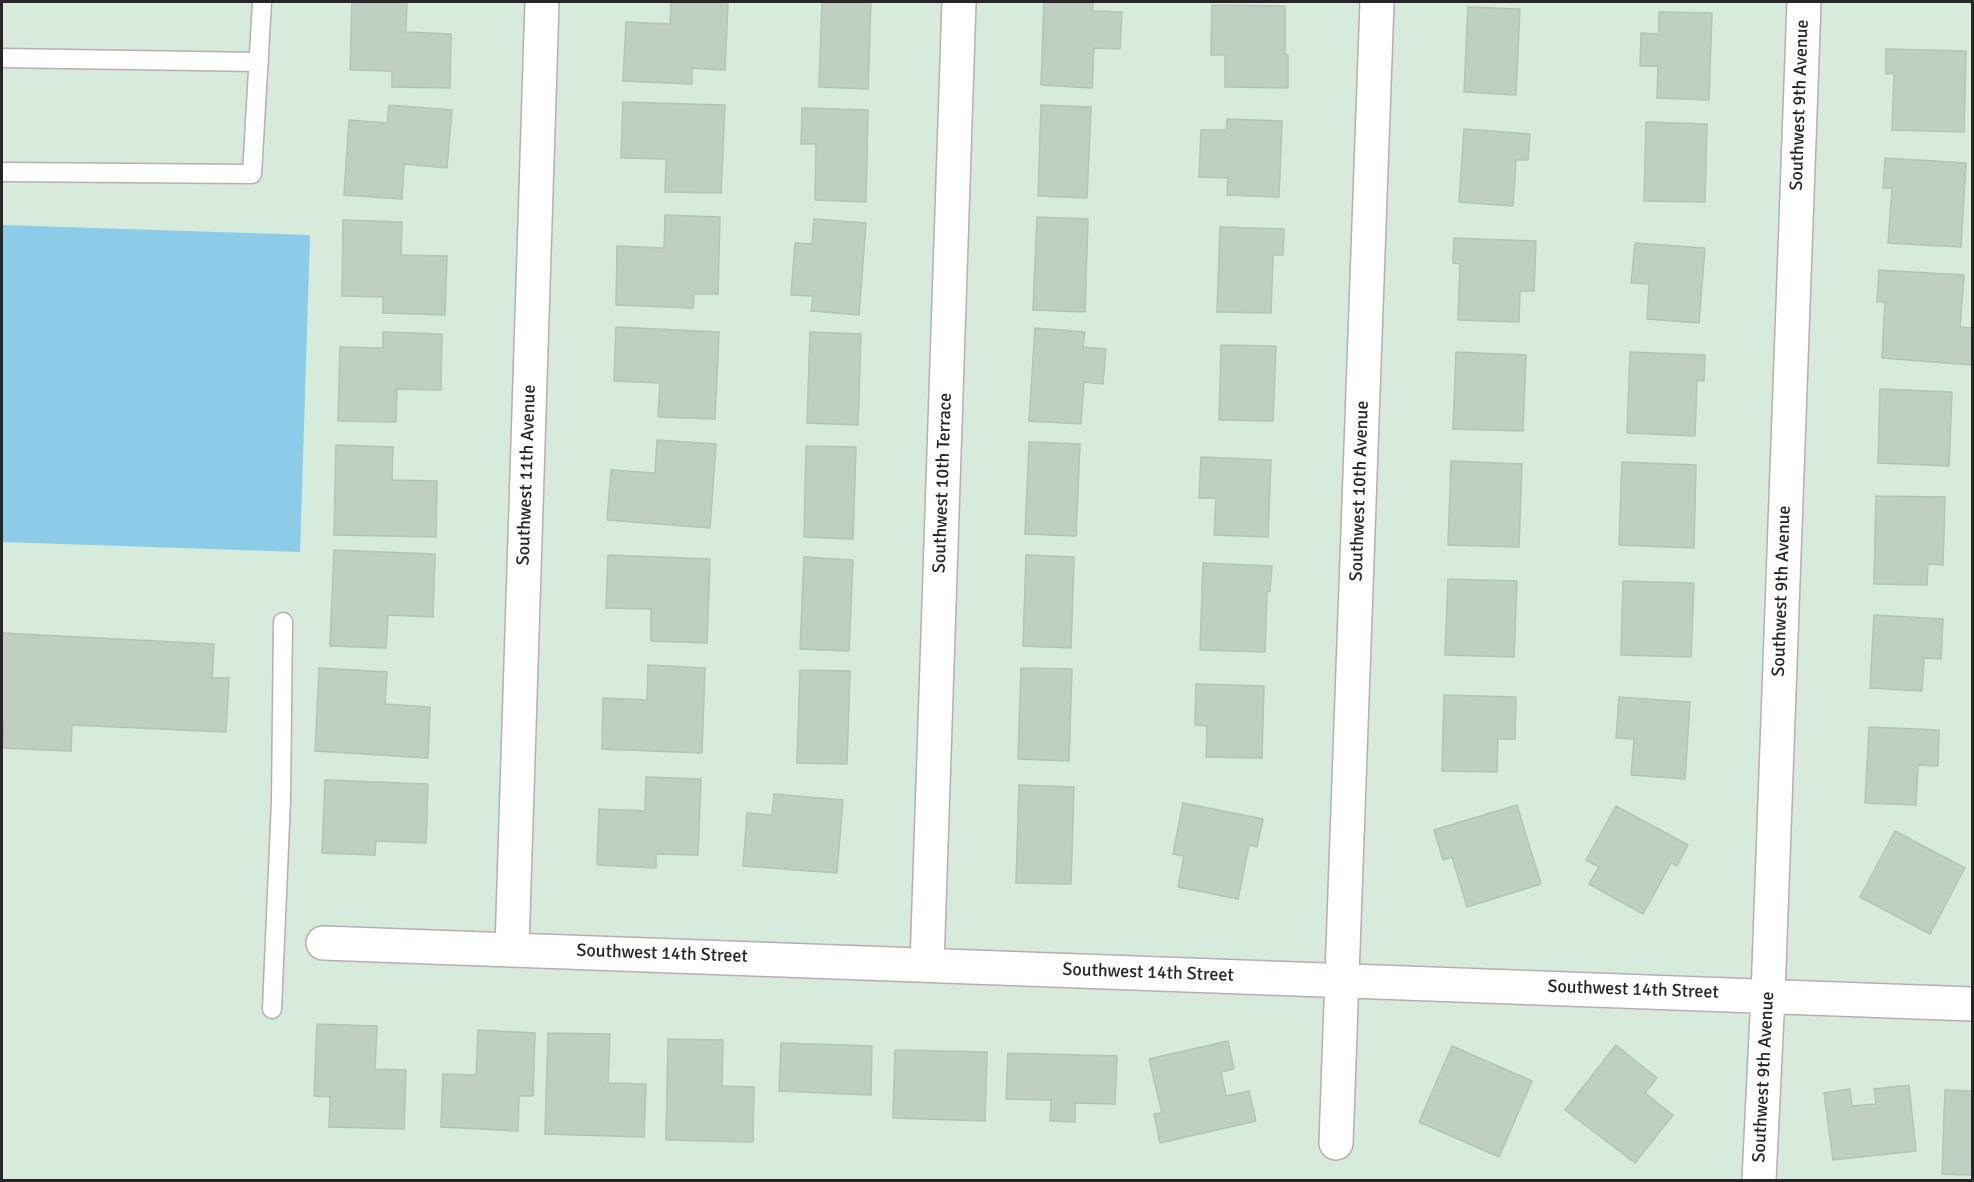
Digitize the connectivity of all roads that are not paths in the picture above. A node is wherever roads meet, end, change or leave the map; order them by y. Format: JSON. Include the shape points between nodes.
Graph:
{"nodes":[{"id":1,"x":262,"y":2,"type":"edge"},
{"id":2,"x":542,"y":2,"type":"edge"},
{"id":3,"x":959,"y":2,"type":"edge"},
{"id":4,"x":1377,"y":2,"type":"edge"},
{"id":5,"x":1804,"y":2,"type":"edge"},
{"id":6,"x":2,"y":58,"type":"edge"},
{"id":7,"x":259,"y":62,"type":"junction"},
{"id":8,"x":2,"y":172,"type":"edge"},
{"id":9,"x":283,"y":622,"type":"dead end"},
{"id":10,"x":323,"y":943,"type":"dead end"},
{"id":11,"x":512,"y":948,"type":"junction"},
{"id":12,"x":927,"y":965,"type":"junction"},
{"id":13,"x":1343,"y":980,"type":"junction"},
{"id":14,"x":1768,"y":995,"type":"junction"},
{"id":15,"x":1972,"y":1004,"type":"edge"},
{"id":16,"x":272,"y":1009,"type":"dead end"},
{"id":17,"x":1336,"y":1143,"type":"dead end"},
{"id":18,"x":1759,"y":1180,"type":"edge"}],
"edges":[{"from":1,"to":7,"type":"lane"},
{"from":2,"to":11,"type":"street","name":"Southwest 11th Avenue"},
{"from":3,"to":12,"type":"street","name":"Southwest 10th Terrace"},
{"from":4,"to":13,"type":"street","name":"Southwest 10th Avenue"},
{"from":5,"to":14,"type":"street","name":"Southwest 9th Avenue"},
{"from":6,"to":7,"type":"lane"},
{"from":7,"to":8,"type":"lane","via":[[252,174]]},
{"from":9,"to":16,"type":"lane","via":[[281,800]]},
{"from":10,"to":11,"type":"street","name":"Southwest 14th Street"},
{"from":11,"to":12,"type":"street","name":"Southwest 14th Street"},
{"from":12,"to":13,"type":"street","name":"Southwest 14th Street"},
{"from":13,"to":14,"type":"street","name":"Southwest 14th Street"},
{"from":13,"to":17,"type":"street","name":"Southwest 10th Avenue"},
{"from":14,"to":15,"type":"street","name":"Southwest 14th Street"},
{"from":14,"to":18,"type":"street","name":"Southwest 9th Avenue"}]}
